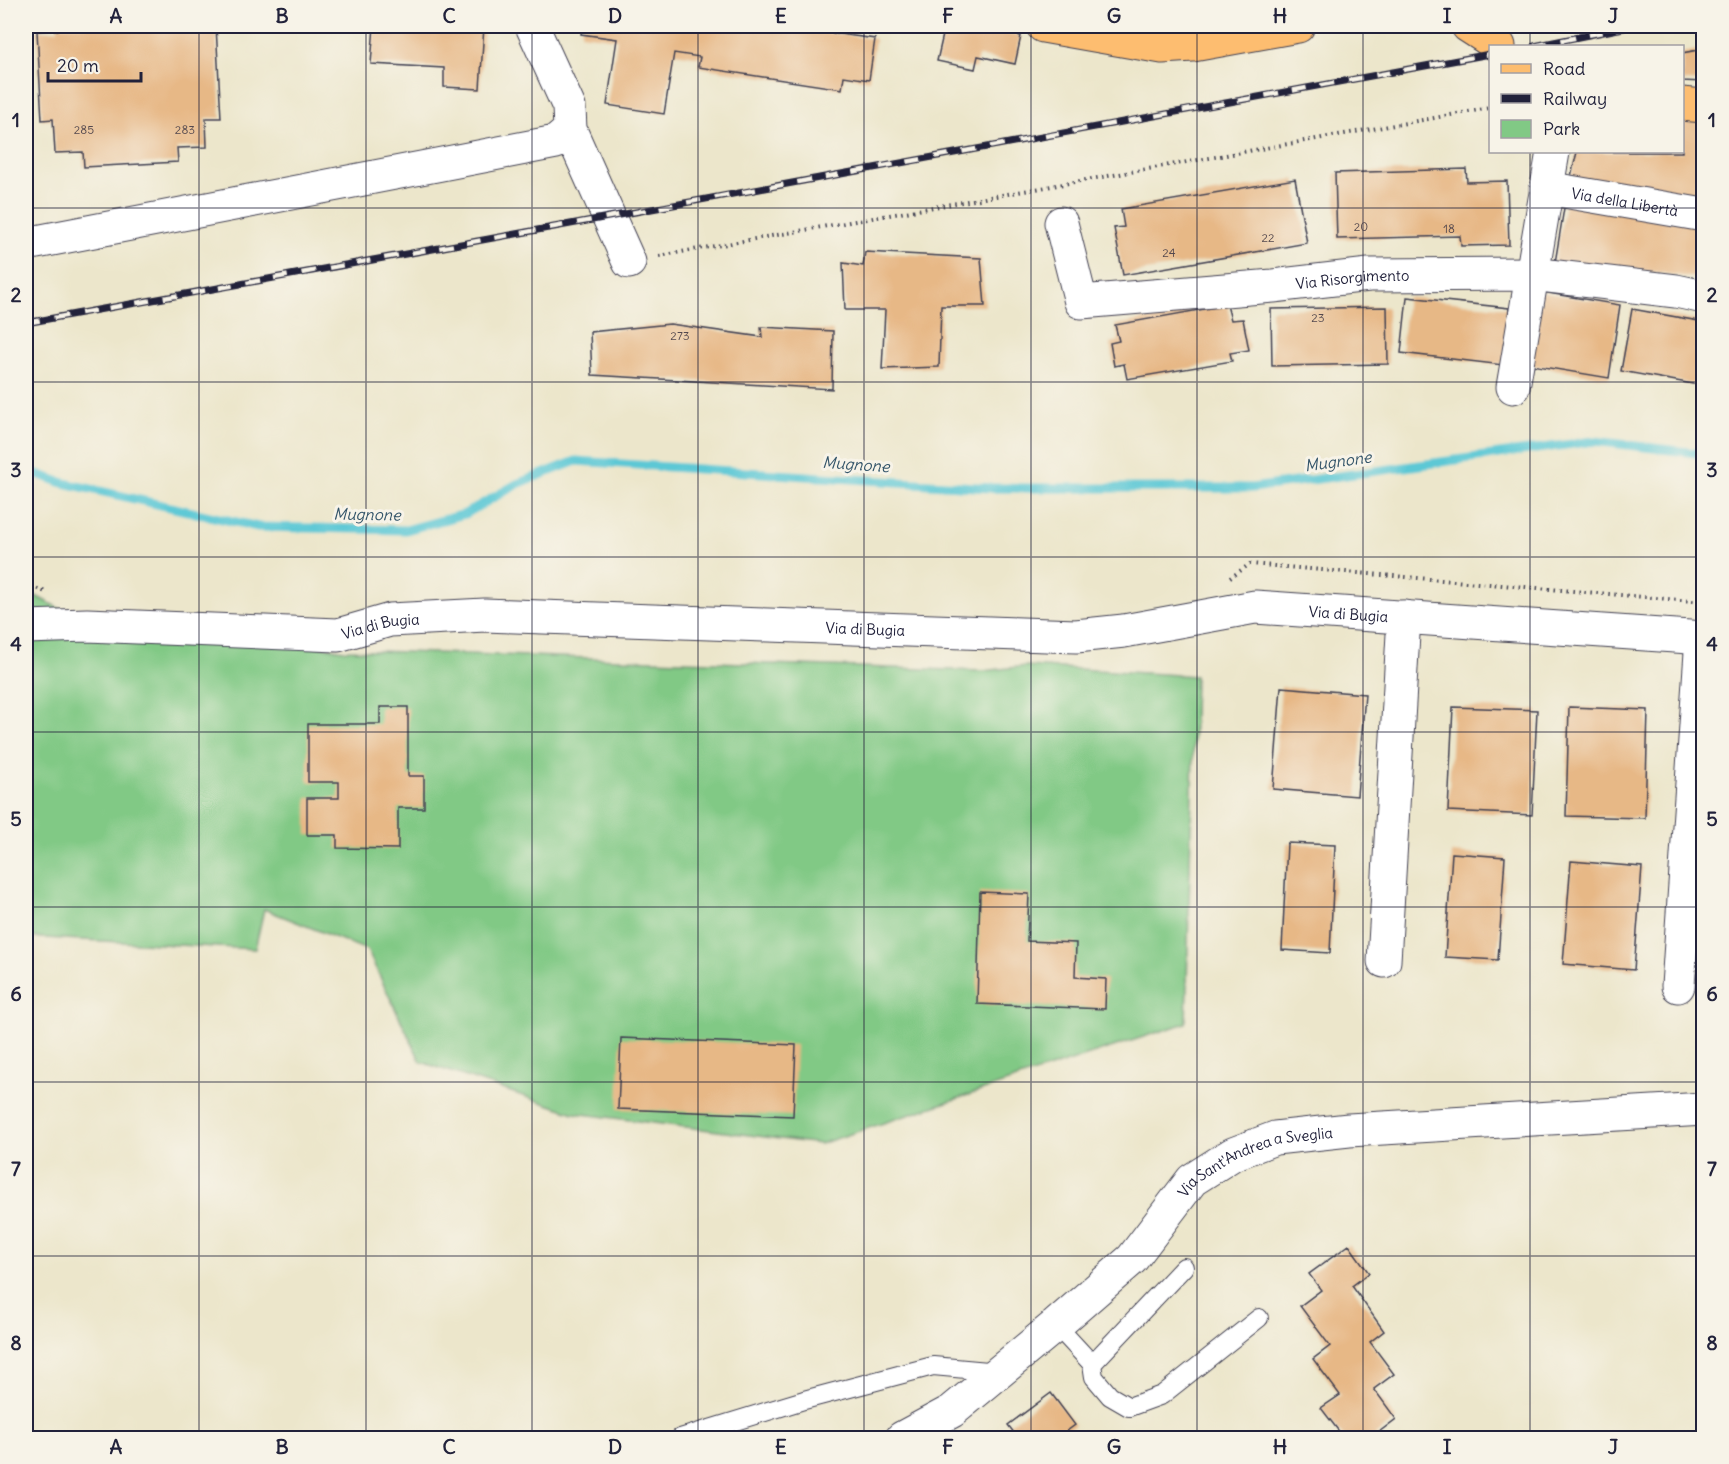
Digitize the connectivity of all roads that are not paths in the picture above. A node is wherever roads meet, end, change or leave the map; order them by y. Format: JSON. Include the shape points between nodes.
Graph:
{"nodes":[{"id":1,"x":532,"y":26,"type":"edge"},
{"id":2,"x":1043,"y":26,"type":"edge"},
{"id":3,"x":1298,"y":26,"type":"edge"},
{"id":4,"x":1468,"y":26,"type":"edge"},
{"id":5,"x":1497,"y":45,"type":"edge"},
{"id":6,"x":1684,"y":104,"type":"edge"},
{"id":7,"x":1704,"y":106,"type":"edge"},
{"id":8,"x":570,"y":130,"type":"junction"},
{"id":9,"x":1552,"y":153,"type":"edge"},
{"id":10,"x":1546,"y":188,"type":"junction"},
{"id":11,"x":1704,"y":215,"type":"edge"},
{"id":12,"x":1061,"y":223,"type":"dead end"},
{"id":13,"x":26,"y":244,"type":"edge"},
{"id":14,"x":629,"y":262,"type":"road end"},
{"id":15,"x":1532,"y":274,"type":"junction"},
{"id":16,"x":1704,"y":297,"type":"edge"},
{"id":17,"x":1513,"y":387,"type":"dead end"},
{"id":18,"x":1404,"y":617,"type":"junction"},
{"id":19,"x":26,"y":627,"type":"edge"},
{"id":20,"x":1703,"y":638,"type":"edge"},
{"id":21,"x":1384,"y":961,"type":"dead end"},
{"id":22,"x":1677,"y":986,"type":"dead end"},
{"id":23,"x":1704,"y":1109,"type":"edge"},
{"id":24,"x":1184,"y":1267,"type":"dead end"},
{"id":25,"x":1260,"y":1318,"type":"dead end"},
{"id":26,"x":1056,"y":1325,"type":"junction"},
{"id":27,"x":1092,"y":1364,"type":"junction"},
{"id":28,"x":999,"y":1372,"type":"junction"},
{"id":29,"x":908,"y":1437,"type":"edge"},
{"id":30,"x":680,"y":1438,"type":"edge"}],
"edges":[{"from":1,"to":8,"type":"street","via":[[568,107]]},
{"from":2,"to":3,"type":"main road","via":[[1162,47]]},
{"from":4,"to":5,"type":"main road"},
{"from":6,"to":7,"type":"main road"},
{"from":8,"to":13,"type":"street","via":[[556,142]]},
{"from":8,"to":14,"type":"street"},
{"from":9,"to":10,"type":"street"},
{"from":10,"to":11,"type":"street","name":"Via della Libertà"},
{"from":10,"to":15,"type":"street"},
{"from":12,"to":15,"type":"street","name":"Via Risorgimento","via":[[1081,302],[1369,275]]},
{"from":15,"to":16,"type":"street","name":"Via Risorgimento"},
{"from":15,"to":17,"type":"street"},
{"from":18,"to":19,"type":"street","name":"Via di Bugia","via":[[1255,607],[1076,636],[485,615],[390,620],[338,636],[87,625]]},
{"from":18,"to":20,"type":"street","name":"Via di Bugia"},
{"from":18,"to":21,"type":"street"},
{"from":20,"to":22,"type":"street"},
{"from":23,"to":26,"type":"street","name":"Via Sant'Andrea a Sveglia","via":[[1275,1138],[1233,1154],[1192,1180],[1132,1259]]},
{"from":24,"to":27,"type":"lane"},
{"from":25,"to":27,"type":"lane","via":[[1162,1395],[1130,1407],[1110,1396],[1094,1377]]},
{"from":26,"to":27,"type":"lane"},
{"from":26,"to":28,"type":"street","name":"Via Sant'Andrea a Sveglia"},
{"from":28,"to":29,"type":"street","name":"Via Sant'Andrea a Sveglia","via":[[952,1411]]},
{"from":28,"to":30,"type":"lane","via":[[933,1366]]}]}
